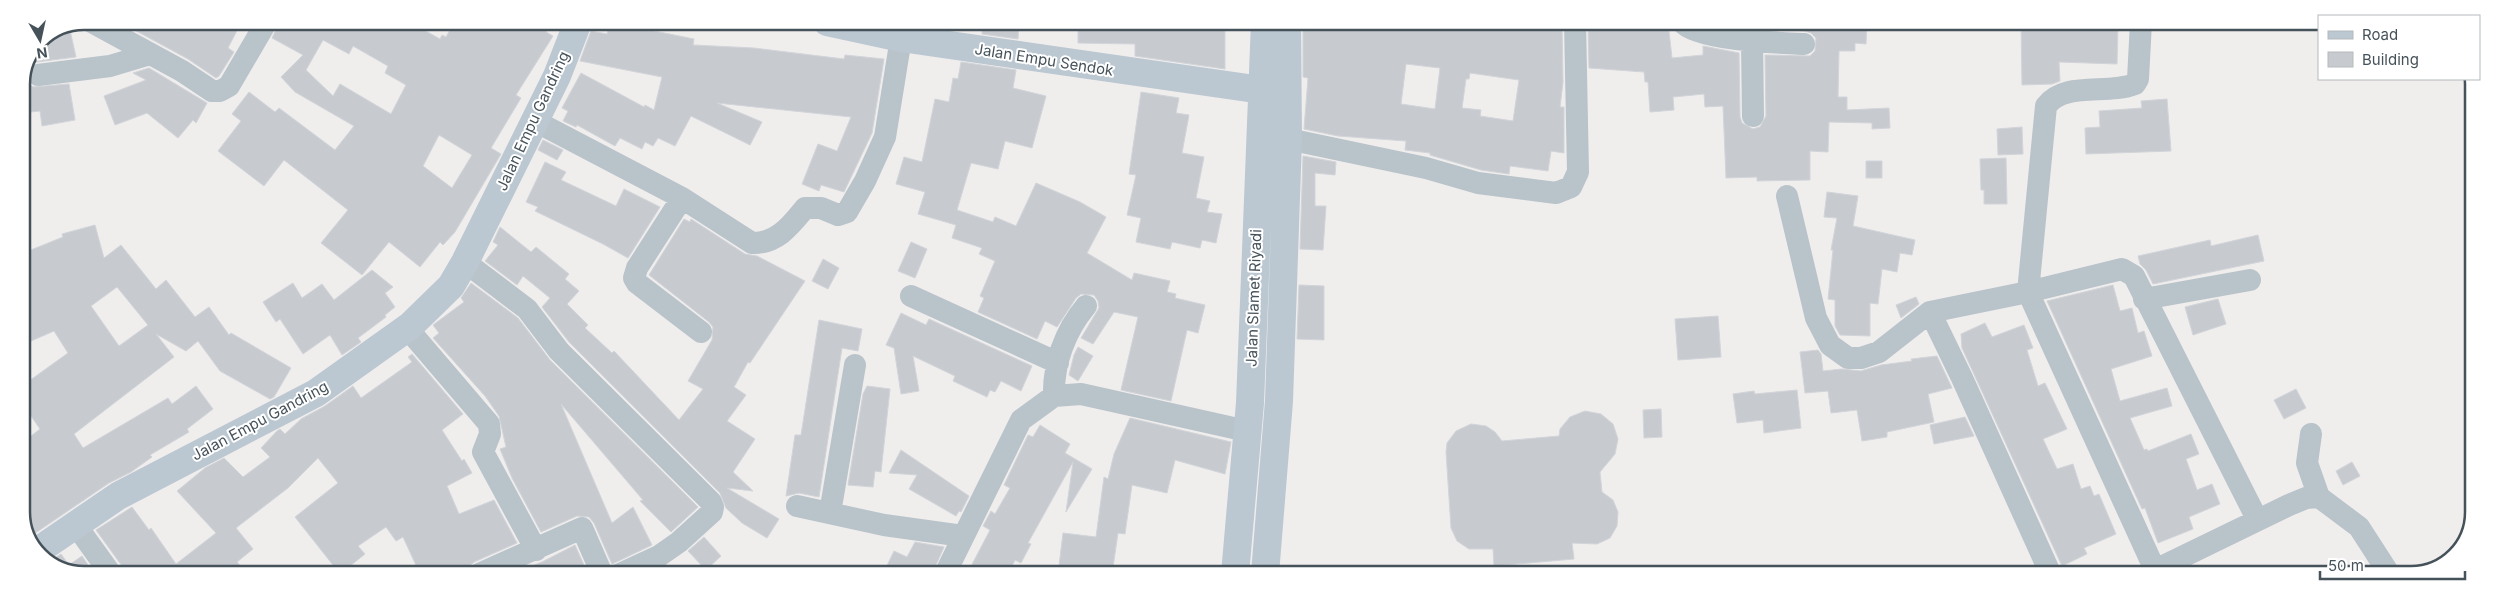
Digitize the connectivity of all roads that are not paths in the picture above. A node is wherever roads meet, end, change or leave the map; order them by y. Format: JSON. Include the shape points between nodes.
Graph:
{"nodes":[{"id":1,"x":106,"y":30,"type":"edge"},
{"id":2,"x":262,"y":30,"type":"edge"},
{"id":3,"x":575,"y":30,"type":"edge"},
{"id":4,"x":876,"y":30,"type":"edge"},
{"id":5,"x":1265,"y":30,"type":"edge"},
{"id":6,"x":1287,"y":30,"type":"edge"},
{"id":7,"x":1575,"y":30,"type":"edge"},
{"id":8,"x":1693,"y":30,"type":"edge"},
{"id":9,"x":2141,"y":30,"type":"edge"},
{"id":10,"x":901,"y":38,"type":"junction"},
{"id":11,"x":1752,"y":41,"type":"junction"},
{"id":12,"x":1804,"y":44,"type":"dead end"},
{"id":13,"x":150,"y":54,"type":"junction"},
{"id":14,"x":38,"y":76,"type":"dead end"},
{"id":15,"x":1262,"y":90,"type":"junction"},
{"id":16,"x":1753,"y":116,"type":"dead end"},
{"id":17,"x":535,"y":121,"type":"junction"},
{"id":18,"x":1288,"y":139,"type":"junction"},
{"id":19,"x":1787,"y":196,"type":"dead end"},
{"id":20,"x":682,"y":198,"type":"junction"},
{"id":21,"x":465,"y":262,"type":"junction"},
{"id":22,"x":2250,"y":280,"type":"dead end"},
{"id":23,"x":2028,"y":292,"type":"junction"},
{"id":24,"x":911,"y":296,"type":"dead end"},
{"id":25,"x":2144,"y":299,"type":"junction"},
{"id":26,"x":1086,"y":306,"type":"dead end"},
{"id":27,"x":1930,"y":312,"type":"junction"},
{"id":28,"x":407,"y":328,"type":"junction"},
{"id":29,"x":701,"y":332,"type":"dead end"},
{"id":30,"x":1058,"y":363,"type":"junction"},
{"id":31,"x":856,"y":365,"type":"dead end"},
{"id":32,"x":1054,"y":396,"type":"junction"},
{"id":33,"x":1279,"y":401,"type":"junction"},
{"id":34,"x":1250,"y":403,"type":"junction"},
{"id":35,"x":1247,"y":431,"type":"junction"},
{"id":36,"x":2311,"y":434,"type":"dead end"},
{"id":37,"x":2319,"y":497,"type":"junction"},
{"id":38,"x":796,"y":506,"type":"dead end"},
{"id":39,"x":830,"y":513,"type":"junction"},
{"id":40,"x":2257,"y":519,"type":"junction"},
{"id":41,"x":75,"y":524,"type":"junction"},
{"id":42,"x":963,"y":536,"type":"junction"},
{"id":43,"x":43,"y":547,"type":"edge"},
{"id":44,"x":536,"y":550,"type":"junction"},
{"id":45,"x":104,"y":566,"type":"edge"},
{"id":46,"x":498,"y":566,"type":"edge"},
{"id":47,"x":599,"y":566,"type":"edge"},
{"id":48,"x":637,"y":566,"type":"edge"},
{"id":49,"x":949,"y":566,"type":"edge"},
{"id":50,"x":1236,"y":566,"type":"edge"},
{"id":51,"x":1266,"y":566,"type":"edge"},
{"id":52,"x":2047,"y":566,"type":"edge"},
{"id":53,"x":2147,"y":566,"type":"edge"},
{"id":54,"x":2162,"y":566,"type":"edge"},
{"id":55,"x":2384,"y":566,"type":"edge"}],
"edges":[{"from":1,"to":13,"type":"street"},
{"from":2,"to":13,"type":"street","via":[[229,86],[220,92],[212,91]]},
{"from":3,"to":17,"type":"street","name":"Jalan Empu Gandring"},
{"from":4,"to":10,"type":"street","name":"Jalan Empu Sendok"},
{"from":5,"to":15,"type":"street","name":"Jalan Slamet Riyadi"},
{"from":6,"to":18,"type":"street","name":"Jalan Slamet Riyadi"},
{"from":7,"to":18,"type":"street","via":[[1578,172],[1571,187],[1556,193],[1478,183]]},
{"from":8,"to":11,"type":"street"},
{"from":9,"to":23,"type":"street","via":[[2135,84],[2106,90],[2063,92],[2046,106]]},
{"from":10,"to":15,"type":"street","name":"Jalan Empu Sendok"},
{"from":10,"to":20,"type":"street","via":[[885,136],[866,181],[847,212],[838,215],[821,208],[805,208],[790,227],[777,236],[752,243]]},
{"from":11,"to":12,"type":"street"},
{"from":11,"to":16,"type":"street"},
{"from":13,"to":14,"type":"street","via":[[110,66]]},
{"from":15,"to":34,"type":"street","name":"Jalan Slamet Riyadi"},
{"from":17,"to":20,"type":"street"},
{"from":17,"to":21,"type":"street","name":"Jalan Empu Gandring"},
{"from":18,"to":33,"type":"street","name":"Jalan Slamet Riyadi"},
{"from":19,"to":27,"type":"street","via":[[1816,318],[1830,346],[1848,358],[1861,358],[1887,347]]},
{"from":20,"to":29,"type":"street","via":[[634,278]]},
{"from":21,"to":28,"type":"street","name":"Jalan Empu Gandring","via":[[451,286]]},
{"from":21,"to":48,"type":"street","via":[[527,309],[559,350],[711,502],[712,512],[679,542]]},
{"from":22,"to":25,"type":"street"},
{"from":23,"to":25,"type":"street","via":[[2122,269],[2134,276]]},
{"from":23,"to":27,"type":"street"},
{"from":23,"to":53,"type":"street"},
{"from":24,"to":30,"type":"street"},
{"from":25,"to":40,"type":"street"},
{"from":26,"to":30,"type":"street","via":[[1072,323]]},
{"from":27,"to":52,"type":"street"},
{"from":28,"to":41,"type":"street","name":"Jalan Empu Gandring","via":[[316,394],[118,496]]},
{"from":28,"to":44,"type":"street","via":[[489,424],[490,434],[483,452]]},
{"from":30,"to":32,"type":"street","via":[[1053,375]]},
{"from":31,"to":39,"type":"street"},
{"from":32,"to":35,"type":"street","via":[[1089,396]]},
{"from":32,"to":42,"type":"street","via":[[1021,420]]},
{"from":33,"to":34,"type":"street"},
{"from":33,"to":51,"type":"street","name":"Jalan Slamet Riyadi"},
{"from":34,"to":35,"type":"street","name":"Jalan Slamet Riyadi"},
{"from":35,"to":50,"type":"street","name":"Jalan Slamet Riyadi"},
{"from":36,"to":37,"type":"street","via":[[2307,463]]},
{"from":37,"to":40,"type":"street","via":[[2306,498]]},
{"from":37,"to":55,"type":"street","via":[[2359,527]]},
{"from":38,"to":39,"type":"street"},
{"from":39,"to":42,"type":"street","via":[[884,525]]},
{"from":40,"to":54,"type":"street"},
{"from":41,"to":43,"type":"street","name":"Jalan Empu Gandring"},
{"from":41,"to":45,"type":"street"},
{"from":42,"to":49,"type":"street"},
{"from":44,"to":46,"type":"street"},
{"from":44,"to":47,"type":"street","via":[[582,528]]}]}
